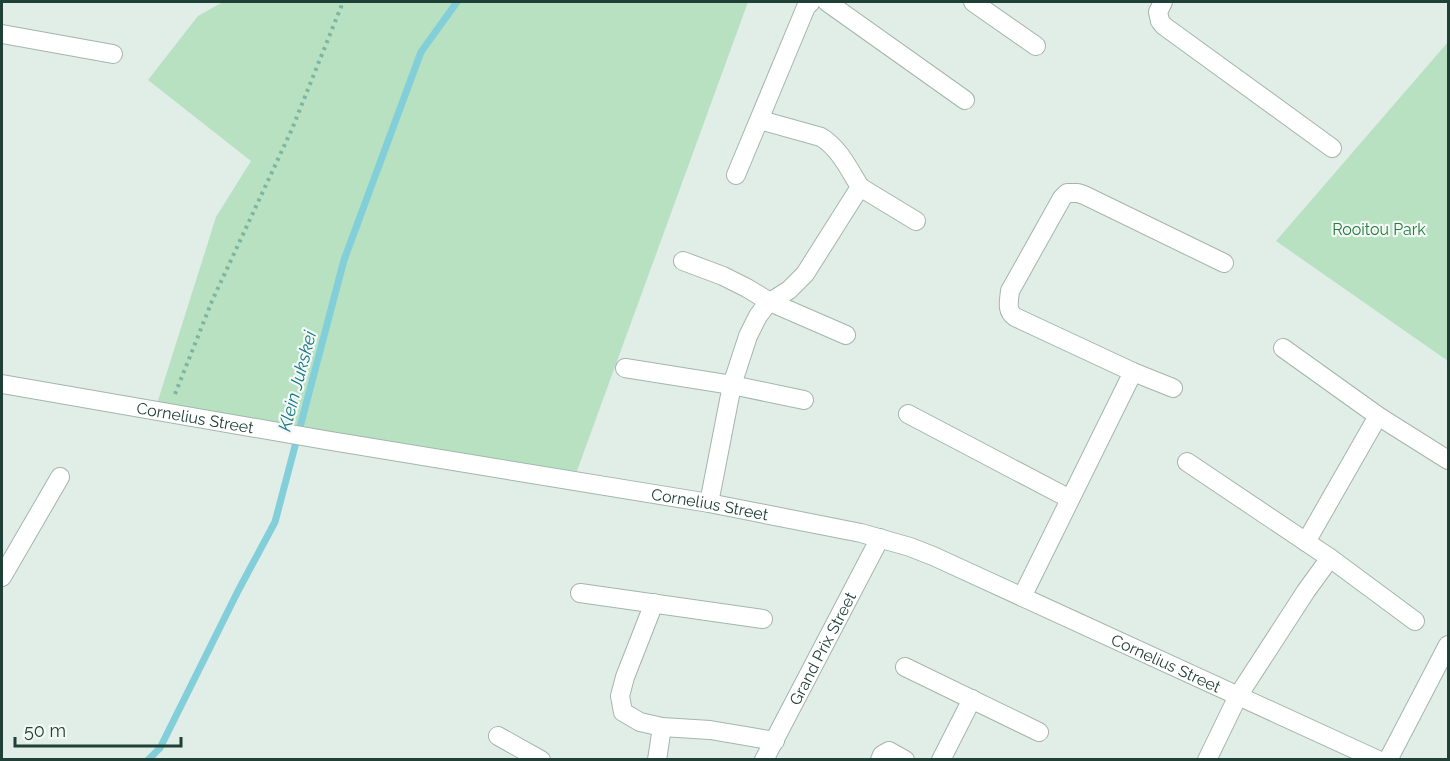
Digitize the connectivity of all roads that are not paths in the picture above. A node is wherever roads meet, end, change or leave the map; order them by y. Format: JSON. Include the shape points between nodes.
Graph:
{"nodes":[{"id":1,"x":811,"y":2,"type":"edge"},
{"id":2,"x":827,"y":2,"type":"edge"},
{"id":3,"x":973,"y":2,"type":"edge"},
{"id":4,"x":1163,"y":2,"type":"edge"},
{"id":5,"x":2,"y":34,"type":"edge"},
{"id":6,"x":1036,"y":46,"type":"dead end"},
{"id":7,"x":113,"y":54,"type":"dead end"},
{"id":8,"x":965,"y":100,"type":"dead end"},
{"id":9,"x":760,"y":120,"type":"junction"},
{"id":10,"x":1332,"y":148,"type":"dead end"},
{"id":11,"x":736,"y":175,"type":"dead end"},
{"id":12,"x":860,"y":187,"type":"junction"},
{"id":13,"x":916,"y":221,"type":"dead end"},
{"id":14,"x":683,"y":261,"type":"dead end"},
{"id":15,"x":1224,"y":263,"type":"dead end"},
{"id":16,"x":770,"y":302,"type":"junction"},
{"id":17,"x":846,"y":335,"type":"dead end"},
{"id":18,"x":1283,"y":348,"type":"dead end"},
{"id":19,"x":625,"y":368,"type":"dead end"},
{"id":20,"x":1132,"y":372,"type":"junction"},
{"id":21,"x":2,"y":384,"type":"edge"},
{"id":22,"x":732,"y":385,"type":"junction"},
{"id":23,"x":1173,"y":388,"type":"dead end"},
{"id":24,"x":804,"y":400,"type":"dead end"},
{"id":25,"x":908,"y":414,"type":"dead end"},
{"id":26,"x":1378,"y":416,"type":"junction"},
{"id":27,"x":1449,"y":460,"type":"edge"},
{"id":28,"x":1187,"y":462,"type":"dead end"},
{"id":29,"x":60,"y":477,"type":"dead end"},
{"id":30,"x":1070,"y":499,"type":"junction"},
{"id":31,"x":709,"y":503,"type":"junction"},
{"id":32,"x":880,"y":538,"type":"junction"},
{"id":33,"x":1306,"y":542,"type":"junction"},
{"id":34,"x":1330,"y":558,"type":"junction"},
{"id":35,"x":2,"y":577,"type":"edge"},
{"id":36,"x":580,"y":593,"type":"dead end"},
{"id":37,"x":1022,"y":597,"type":"junction"},
{"id":38,"x":654,"y":603,"type":"junction"},
{"id":39,"x":763,"y":619,"type":"dead end"},
{"id":40,"x":1415,"y":621,"type":"dead end"},
{"id":41,"x":1449,"y":645,"type":"edge"},
{"id":42,"x":905,"y":667,"type":"dead end"},
{"id":43,"x":1238,"y":696,"type":"junction"},
{"id":44,"x":972,"y":699,"type":"junction"},
{"id":45,"x":662,"y":727,"type":"junction"},
{"id":46,"x":1039,"y":732,"type":"dead end"},
{"id":47,"x":498,"y":736,"type":"dead end"},
{"id":48,"x":775,"y":741,"type":"junction"},
{"id":49,"x":541,"y":759,"type":"edge"},
{"id":50,"x":657,"y":759,"type":"edge"},
{"id":51,"x":764,"y":759,"type":"edge"},
{"id":52,"x":880,"y":759,"type":"edge"},
{"id":53,"x":905,"y":759,"type":"edge"},
{"id":54,"x":941,"y":759,"type":"edge"},
{"id":55,"x":1207,"y":759,"type":"edge"},
{"id":56,"x":1378,"y":759,"type":"edge"},
{"id":57,"x":1388,"y":759,"type":"edge"}],
"edges":[{"from":1,"to":9,"type":"street"},
{"from":2,"to":8,"type":"street"},
{"from":3,"to":6,"type":"street"},
{"from":4,"to":10,"type":"street","via":[[1158,12],[1164,26]]},
{"from":5,"to":7,"type":"street"},
{"from":9,"to":11,"type":"street"},
{"from":9,"to":12,"type":"street","via":[[827,141]]},
{"from":12,"to":13,"type":"street"},
{"from":12,"to":16,"type":"street","via":[[805,274]]},
{"from":14,"to":16,"type":"street","via":[[729,279]]},
{"from":15,"to":20,"type":"street","via":[[1084,195],[1067,192],[1010,291],[1009,311]]},
{"from":16,"to":17,"type":"street"},
{"from":16,"to":22,"type":"street","via":[[747,336]]},
{"from":18,"to":26,"type":"street"},
{"from":19,"to":22,"type":"street"},
{"from":20,"to":23,"type":"street"},
{"from":20,"to":30,"type":"street"},
{"from":21,"to":31,"type":"street","name":"Cornelius Street"},
{"from":22,"to":24,"type":"street"},
{"from":22,"to":31,"type":"street"},
{"from":25,"to":30,"type":"street"},
{"from":26,"to":27,"type":"street"},
{"from":26,"to":33,"type":"street"},
{"from":28,"to":33,"type":"street"},
{"from":29,"to":35,"type":"street"},
{"from":30,"to":37,"type":"street"},
{"from":31,"to":32,"type":"street","name":"Cornelius Street"},
{"from":32,"to":37,"type":"street","name":"Cornelius Street","via":[[933,556]]},
{"from":32,"to":48,"type":"street","name":"Grand Prix Street"},
{"from":33,"to":34,"type":"street"},
{"from":34,"to":40,"type":"street"},
{"from":34,"to":43,"type":"street"},
{"from":36,"to":38,"type":"street"},
{"from":37,"to":43,"type":"street","name":"Cornelius Street"},
{"from":38,"to":39,"type":"street"},
{"from":38,"to":45,"type":"street","via":[[620,696],[623,712],[640,722]]},
{"from":41,"to":57,"type":"street"},
{"from":42,"to":44,"type":"street"},
{"from":43,"to":55,"type":"street"},
{"from":43,"to":56,"type":"street","name":"Cornelius Street"},
{"from":44,"to":46,"type":"street"},
{"from":44,"to":54,"type":"street"},
{"from":45,"to":48,"type":"street"},
{"from":45,"to":50,"type":"street"},
{"from":47,"to":49,"type":"street"},
{"from":48,"to":51,"type":"street","name":"Grand Prix Street"},
{"from":52,"to":53,"type":"street","via":[[889,751]]}]}
